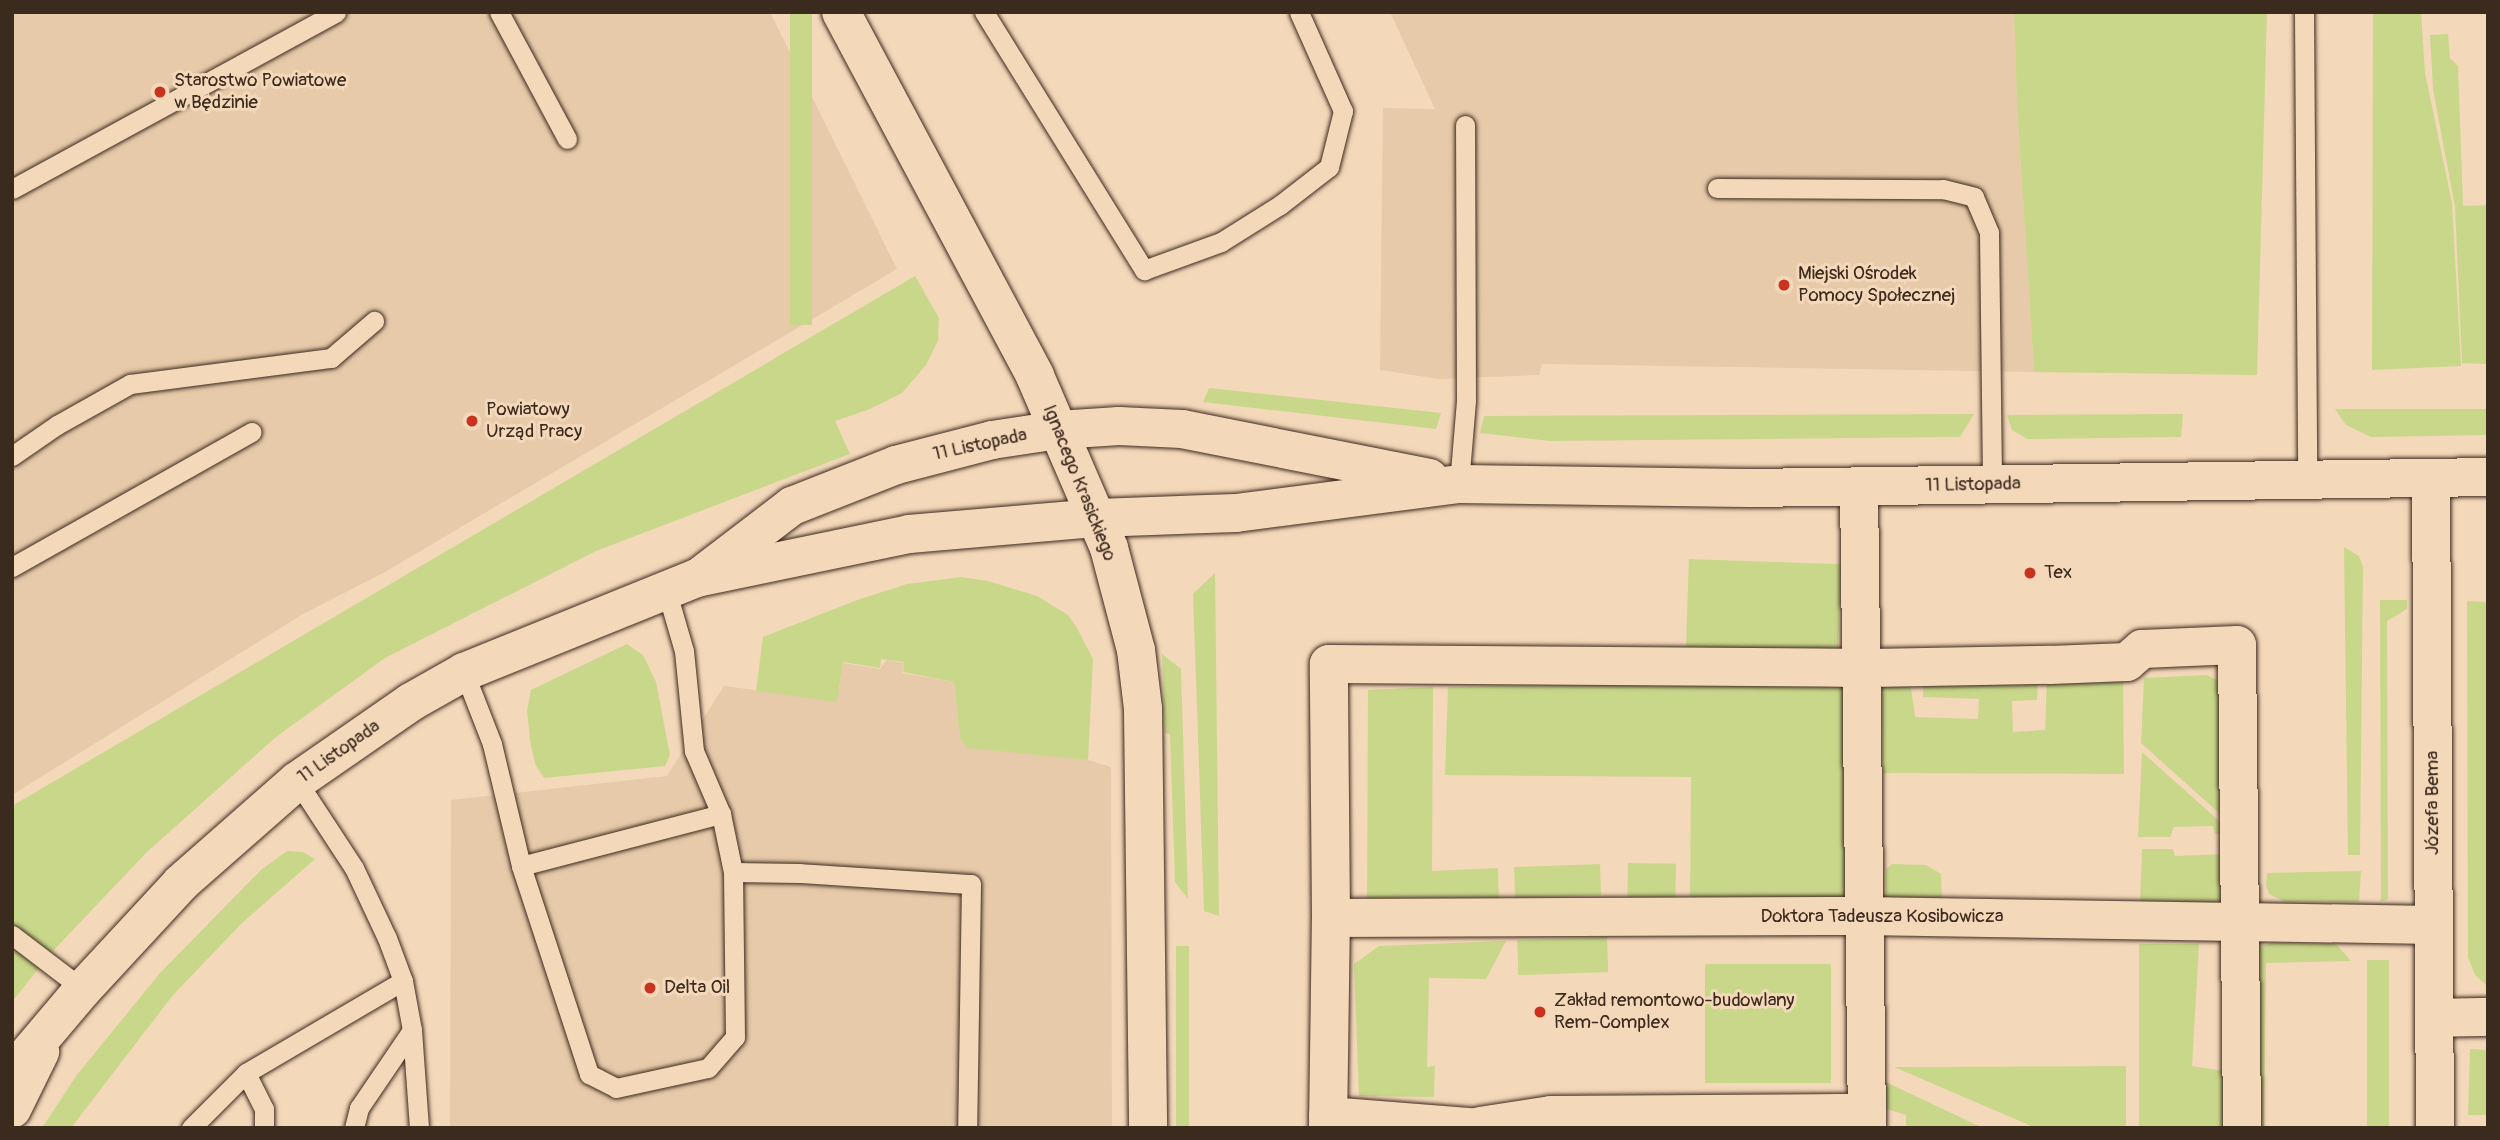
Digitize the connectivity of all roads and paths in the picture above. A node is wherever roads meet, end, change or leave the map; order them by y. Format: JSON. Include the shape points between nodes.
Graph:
{"nodes":[{"id":1,"x":336,"y":12,"type":"edge"},
{"id":2,"x":499,"y":12,"type":"edge"},
{"id":3,"x":841,"y":12,"type":"edge"},
{"id":4,"x":984,"y":12,"type":"edge"},
{"id":5,"x":1299,"y":12,"type":"edge"},
{"id":6,"x":2304,"y":12,"type":"edge"},
{"id":7,"x":1465,"y":125,"type":"dead end"},
{"id":8,"x":567,"y":139,"type":"dead end"},
{"id":9,"x":1717,"y":188,"type":"dead end"},
{"id":10,"x":12,"y":189,"type":"edge"},
{"id":11,"x":374,"y":321,"type":"dead end"},
{"id":12,"x":1059,"y":430,"type":"junction"},
{"id":13,"x":252,"y":432,"type":"dead end"},
{"id":14,"x":12,"y":456,"type":"edge"},
{"id":15,"x":2488,"y":477,"type":"edge"},
{"id":16,"x":2431,"y":478,"type":"junction"},
{"id":17,"x":2307,"y":479,"type":"junction"},
{"id":18,"x":1459,"y":484,"type":"junction"},
{"id":19,"x":1992,"y":484,"type":"junction"},
{"id":20,"x":1859,"y":486,"type":"junction"},
{"id":21,"x":1097,"y":518,"type":"junction"},
{"id":22,"x":12,"y":567,"type":"edge"},
{"id":23,"x":682,"y":584,"type":"junction"},
{"id":24,"x":1860,"y":667,"type":"junction"},
{"id":25,"x":464,"y":672,"type":"junction"},
{"id":26,"x":297,"y":780,"type":"junction"},
{"id":27,"x":721,"y":814,"type":"junction"},
{"id":28,"x":521,"y":866,"type":"junction"},
{"id":29,"x":733,"y":872,"type":"junction"},
{"id":30,"x":1862,"y":916,"type":"junction"},
{"id":31,"x":1331,"y":918,"type":"junction"},
{"id":32,"x":2242,"y":922,"type":"junction"},
{"id":33,"x":2433,"y":925,"type":"junction"},
{"id":34,"x":12,"y":935,"type":"edge"},
{"id":35,"x":403,"y":981,"type":"junction"},
{"id":36,"x":83,"y":989,"type":"junction"},
{"id":37,"x":2488,"y":1017,"type":"edge"},
{"id":38,"x":2434,"y":1018,"type":"junction"},
{"id":39,"x":51,"y":1028,"type":"junction"},
{"id":40,"x":412,"y":1030,"type":"junction"},
{"id":41,"x":12,"y":1073,"type":"edge"},
{"id":42,"x":246,"y":1073,"type":"junction"},
{"id":43,"x":12,"y":1110,"type":"edge"},
{"id":44,"x":1866,"y":1120,"type":"edge"},
{"id":45,"x":1328,"y":1122,"type":"edge"},
{"id":46,"x":1481,"y":1127,"type":"edge"},
{"id":47,"x":191,"y":1128,"type":"edge"},
{"id":48,"x":264,"y":1128,"type":"edge"},
{"id":49,"x":354,"y":1128,"type":"edge"},
{"id":50,"x":419,"y":1128,"type":"edge"},
{"id":51,"x":967,"y":1128,"type":"edge"},
{"id":52,"x":1148,"y":1128,"type":"edge"},
{"id":53,"x":2242,"y":1128,"type":"edge"},
{"id":54,"x":2435,"y":1128,"type":"edge"}],
"edges":[{"from":1,"to":10,"type":"lane"},
{"from":2,"to":8,"type":"lane"},
{"from":3,"to":12,"type":"street","name":"Ignacego Krasickiego","via":[[992,292]]},
{"from":4,"to":5,"type":"lane","via":[[1144,270],[1221,242],[1329,167],[1343,111]]},
{"from":6,"to":17,"type":"lane"},
{"from":7,"to":18,"type":"lane","via":[[1466,400]]},
{"from":9,"to":19,"type":"lane","via":[[1943,189],[1974,197],[1989,233]]},
{"from":11,"to":14,"type":"lane","via":[[331,358],[130,384]]},
{"from":12,"to":18,"type":"street","name":"11 Listopada","via":[[1119,426],[1182,429]]},
{"from":12,"to":21,"type":"street","name":"Ignacego Krasickiego"},
{"from":12,"to":23,"type":"street","name":"11 Listopada","via":[[992,440],[897,465],[792,506]]},
{"from":13,"to":22,"type":"lane"},
{"from":15,"to":16,"type":"street","name":"11 Listopada"},
{"from":16,"to":17,"type":"street","name":"11 Listopada"},
{"from":16,"to":33,"type":"street","name":"Józefa Bema"},
{"from":17,"to":19,"type":"street","name":"11 Listopada"},
{"from":18,"to":20,"type":"street","name":"11 Listopada"},
{"from":18,"to":21,"type":"street","name":"11 Listopada","via":[[1236,513]]},
{"from":19,"to":20,"type":"street","name":"11 Listopada"},
{"from":20,"to":24,"type":"street"},
{"from":21,"to":23,"type":"street","name":"11 Listopada","via":[[909,534]]},
{"from":21,"to":52,"type":"street","name":"Ignacego Krasickiego","via":[[1136,650],[1141,688]]},
{"from":23,"to":25,"type":"street","name":"11 Listopada"},
{"from":23,"to":27,"type":"lane","via":[[694,751]]},
{"from":24,"to":30,"type":"street"},
{"from":24,"to":31,"type":"street","via":[[1329,664]]},
{"from":24,"to":32,"type":"street","via":[[2127,662],[2142,649],[2237,645]]},
{"from":25,"to":26,"type":"street","name":"11 Listopada","via":[[411,702]]},
{"from":25,"to":28,"type":"lane","via":[[492,744]]},
{"from":26,"to":35,"type":"lane","via":[[360,880]]},
{"from":26,"to":36,"type":"street","name":"11 Listopada","via":[[181,883]]},
{"from":27,"to":28,"type":"lane"},
{"from":27,"to":29,"type":"lane"},
{"from":28,"to":29,"type":"lane","via":[[589,1074],[616,1088],[708,1068],[735,1037]]},
{"from":29,"to":51,"type":"lane","via":[[971,884]]},
{"from":30,"to":31,"type":"street","name":"Doktora Tadeusza Kosibowicza"},
{"from":30,"to":32,"type":"street","name":"Doktora Tadeusza Kosibowicza"},
{"from":30,"to":44,"type":"street"},
{"from":31,"to":45,"type":"street"},
{"from":32,"to":33,"type":"street","name":"Doktora Tadeusza Kosibowicza"},
{"from":32,"to":53,"type":"street"},
{"from":33,"to":38,"type":"street","name":"Józefa Bema"},
{"from":34,"to":36,"type":"lane"},
{"from":35,"to":40,"type":"lane"},
{"from":35,"to":42,"type":"lane"},
{"from":36,"to":39,"type":"street","name":"11 Listopada"},
{"from":37,"to":38,"type":"street"},
{"from":38,"to":54,"type":"street","name":"Józefa Bema"},
{"from":39,"to":41,"type":"street","name":"11 Listopada"},
{"from":39,"to":43,"type":"street","name":"11 Listopada"},
{"from":40,"to":49,"type":"lane","via":[[359,1108]]},
{"from":40,"to":50,"type":"lane"},
{"from":42,"to":47,"type":"lane"},
{"from":42,"to":48,"type":"lane","via":[[264,1109]]},
{"from":44,"to":46,"type":"street","via":[[1551,1115]]},
{"from":45,"to":46,"type":"street"}]}
